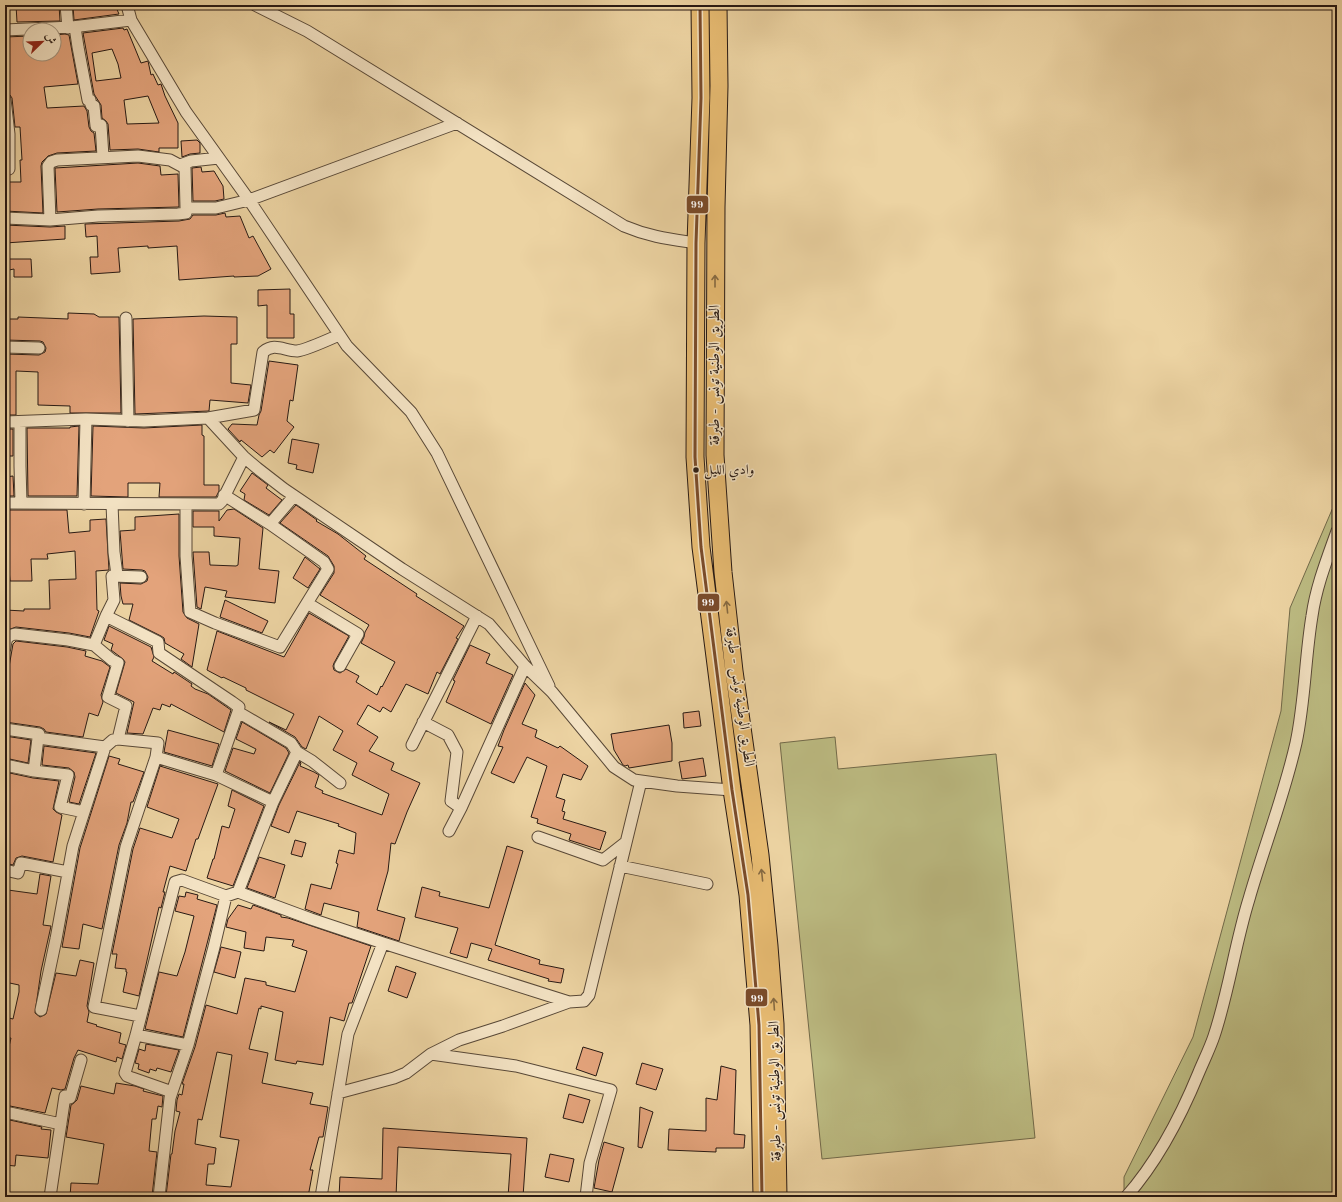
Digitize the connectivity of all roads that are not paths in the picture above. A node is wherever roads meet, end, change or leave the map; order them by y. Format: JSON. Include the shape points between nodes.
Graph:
{"nodes":[{"id":1,"x":66,"y":5,"type":"edge"},
{"id":2,"x":127,"y":5,"type":"edge"},
{"id":3,"x":255,"y":5,"type":"edge"},
{"id":4,"x":700,"y":5,"type":"edge"},
{"id":5,"x":718,"y":5,"type":"edge"},
{"id":6,"x":131,"y":20,"type":"junction"},
{"id":7,"x":72,"y":27,"type":"junction"},
{"id":8,"x":5,"y":30,"type":"edge"},
{"id":9,"x":5,"y":99,"type":"edge"},
{"id":10,"x":457,"y":123,"type":"junction"},
{"id":11,"x":103,"y":157,"type":"junction"},
{"id":12,"x":219,"y":158,"type":"junction"},
{"id":13,"x":180,"y":165,"type":"junction"},
{"id":14,"x":5,"y":169,"type":"edge"},
{"id":15,"x":249,"y":200,"type":"junction"},
{"id":16,"x":186,"y":208,"type":"junction"},
{"id":17,"x":5,"y":218,"type":"edge"},
{"id":18,"x":50,"y":220,"type":"junction"},
{"id":19,"x":696,"y":243,"type":"junction"},
{"id":20,"x":126,"y":318,"type":"dead end"},
{"id":21,"x":339,"y":335,"type":"junction"},
{"id":22,"x":5,"y":346,"type":"edge"},
{"id":23,"x":39,"y":348,"type":"dead end"},
{"id":24,"x":208,"y":418,"type":"junction"},
{"id":25,"x":86,"y":419,"type":"junction"},
{"id":26,"x":128,"y":421,"type":"junction"},
{"id":27,"x":5,"y":422,"type":"edge"},
{"id":28,"x":20,"y":423,"type":"junction"},
{"id":29,"x":244,"y":457,"type":"junction"},
{"id":30,"x":224,"y":495,"type":"junction"},
{"id":31,"x":294,"y":496,"type":"junction"},
{"id":32,"x":5,"y":503,"type":"edge"},
{"id":33,"x":21,"y":503,"type":"junction"},
{"id":34,"x":84,"y":504,"type":"junction"},
{"id":35,"x":112,"y":504,"type":"junction"},
{"id":36,"x":186,"y":504,"type":"junction"},
{"id":37,"x":270,"y":524,"type":"junction"},
{"id":38,"x":1337,"y":531,"type":"edge"},
{"id":39,"x":117,"y":575,"type":"junction"},
{"id":40,"x":141,"y":577,"type":"dead end"},
{"id":41,"x":307,"y":603,"type":"junction"},
{"id":42,"x":106,"y":616,"type":"junction"},
{"id":43,"x":477,"y":616,"type":"junction"},
{"id":44,"x":94,"y":645,"type":"junction"},
{"id":45,"x":5,"y":648,"type":"edge"},
{"id":46,"x":340,"y":666,"type":"dead end"},
{"id":47,"x":526,"y":666,"type":"junction"},
{"id":48,"x":552,"y":692,"type":"junction"},
{"id":49,"x":238,"y":712,"type":"junction"},
{"id":50,"x":423,"y":722,"type":"junction"},
{"id":51,"x":5,"y":729,"type":"edge"},
{"id":52,"x":38,"y":738,"type":"junction"},
{"id":53,"x":118,"y":739,"type":"junction"},
{"id":54,"x":412,"y":745,"type":"dead end"},
{"id":55,"x":106,"y":747,"type":"junction"},
{"id":56,"x":297,"y":752,"type":"junction"},
{"id":57,"x":156,"y":757,"type":"junction"},
{"id":58,"x":5,"y":765,"type":"edge"},
{"id":59,"x":34,"y":771,"type":"junction"},
{"id":60,"x":216,"y":775,"type":"junction"},
{"id":61,"x":641,"y":781,"type":"junction"},
{"id":62,"x":340,"y":783,"type":"dead end"},
{"id":63,"x":732,"y":790,"type":"junction"},
{"id":64,"x":273,"y":802,"type":"junction"},
{"id":65,"x":461,"y":808,"type":"junction"},
{"id":66,"x":84,"y":812,"type":"junction"},
{"id":67,"x":449,"y":831,"type":"dead end"},
{"id":68,"x":538,"y":837,"type":"dead end"},
{"id":69,"x":626,"y":842,"type":"junction"},
{"id":70,"x":620,"y":866,"type":"junction"},
{"id":71,"x":5,"y":870,"type":"edge"},
{"id":72,"x":68,"y":872,"type":"junction"},
{"id":73,"x":707,"y":884,"type":"dead end"},
{"id":74,"x":238,"y":892,"type":"junction"},
{"id":75,"x":226,"y":896,"type":"junction"},
{"id":76,"x":383,"y":943,"type":"junction"},
{"id":77,"x":569,"y":1002,"type":"junction"},
{"id":78,"x":41,"y":1010,"type":"dead end"},
{"id":79,"x":140,"y":1016,"type":"junction"},
{"id":80,"x":136,"y":1035,"type":"junction"},
{"id":81,"x":188,"y":1045,"type":"junction"},
{"id":82,"x":431,"y":1054,"type":"junction"},
{"id":83,"x":81,"y":1060,"type":"dead end"},
{"id":84,"x":172,"y":1092,"type":"junction"},
{"id":85,"x":338,"y":1093,"type":"junction"},
{"id":86,"x":5,"y":1112,"type":"edge"},
{"id":87,"x":61,"y":1124,"type":"junction"},
{"id":88,"x":50,"y":1197,"type":"edge"},
{"id":89,"x":159,"y":1197,"type":"edge"},
{"id":90,"x":321,"y":1197,"type":"edge"},
{"id":91,"x":586,"y":1197,"type":"edge"},
{"id":92,"x":762,"y":1197,"type":"edge"},
{"id":93,"x":778,"y":1197,"type":"edge"},
{"id":94,"x":1126,"y":1197,"type":"edge"}],
"edges":[{"from":1,"to":7,"type":"street"},
{"from":2,"to":6,"type":"street"},
{"from":3,"to":10,"type":"street","via":[[307,31]]},
{"from":4,"to":19,"type":"main road","name":"الطريق الوطنية تونس - طبرقة"},
{"from":93,"to":5,"type":"main road","name":"الطريق الوطنية تونس - طبرقة","one_way":true,"via":[[775,1024],[769,946],[760,855],[723,572],[715,454]]},
{"from":6,"to":7,"type":"street"},
{"from":6,"to":12,"type":"street","via":[[186,112]]},
{"from":7,"to":8,"type":"street"},
{"from":7,"to":11,"type":"street","via":[[88,100],[91,106],[94,106],[96,126],[101,125]]},
{"from":9,"to":14,"type":"street","via":[[10,134],[8,169]]},
{"from":10,"to":15,"type":"street"},
{"from":10,"to":19,"type":"street","via":[[624,226],[651,236]]},
{"from":11,"to":13,"type":"street","via":[[138,156],[170,160]]},
{"from":11,"to":18,"type":"street","via":[[50,162]]},
{"from":12,"to":13,"type":"street","via":[[191,160]]},
{"from":12,"to":15,"type":"street"},
{"from":13,"to":16,"type":"street","via":[[185,168]]},
{"from":15,"to":16,"type":"street","via":[[216,208]]},
{"from":15,"to":21,"type":"street"},
{"from":16,"to":18,"type":"street","via":[[186,213],[178,214]]},
{"from":17,"to":18,"type":"street"},
{"from":19,"to":63,"type":"main road","name":"الطريق الوطنية تونس - طبرقة","via":[[695,450],[699,517]]},
{"from":20,"to":26,"type":"street"},
{"from":21,"to":24,"type":"street","via":[[297,351],[272,347],[266,349],[263,352],[254,410]]},
{"from":21,"to":48,"type":"street","via":[[346,346],[411,412],[437,453]]},
{"from":22,"to":23,"type":"street"},
{"from":24,"to":26,"type":"street"},
{"from":24,"to":29,"type":"street"},
{"from":25,"to":26,"type":"street"},
{"from":25,"to":28,"type":"street"},
{"from":25,"to":34,"type":"street"},
{"from":27,"to":28,"type":"street"},
{"from":28,"to":33,"type":"street"},
{"from":29,"to":30,"type":"street"},
{"from":29,"to":31,"type":"street"},
{"from":30,"to":36,"type":"street","via":[[219,504]]},
{"from":30,"to":37,"type":"street"},
{"from":31,"to":37,"type":"street"},
{"from":31,"to":43,"type":"street"},
{"from":32,"to":33,"type":"street"},
{"from":33,"to":34,"type":"street"},
{"from":34,"to":35,"type":"street"},
{"from":35,"to":36,"type":"street"},
{"from":35,"to":39,"type":"street"},
{"from":36,"to":41,"type":"street","via":[[190,612],[280,647]]},
{"from":37,"to":41,"type":"street","via":[[327,566],[328,569]]},
{"from":38,"to":94,"type":"street","via":[[1318,586],[1312,615],[1296,743],[1248,900],[1214,1037],[1186,1103],[1169,1134]]},
{"from":39,"to":40,"type":"street"},
{"from":39,"to":42,"type":"street","via":[[112,576],[114,600]]},
{"from":41,"to":46,"type":"street","via":[[358,634]]},
{"from":42,"to":44,"type":"street"},
{"from":42,"to":49,"type":"street","via":[[158,642],[159,653],[239,707]]},
{"from":43,"to":47,"type":"street","via":[[489,624]]},
{"from":43,"to":50,"type":"street"},
{"from":44,"to":45,"type":"street","via":[[15,634],[7,637]]},
{"from":44,"to":53,"type":"street","via":[[118,662],[108,696],[126,706]]},
{"from":47,"to":48,"type":"street"},
{"from":47,"to":65,"type":"street"},
{"from":48,"to":61,"type":"street","via":[[614,767],[634,780]]},
{"from":49,"to":56,"type":"street","via":[[291,743]]},
{"from":49,"to":60,"type":"street"},
{"from":50,"to":54,"type":"street"},
{"from":50,"to":65,"type":"street","via":[[448,735],[457,752],[451,801]]},
{"from":51,"to":52,"type":"street","via":[[39,734]]},
{"from":52,"to":55,"type":"street"},
{"from":52,"to":59,"type":"street"},
{"from":53,"to":55,"type":"street"},
{"from":53,"to":57,"type":"street","via":[[158,743]]},
{"from":55,"to":66,"type":"street"},
{"from":56,"to":62,"type":"street"},
{"from":56,"to":64,"type":"street"},
{"from":57,"to":60,"type":"street"},
{"from":57,"to":79,"type":"street","via":[[126,847],[94,1007]]},
{"from":58,"to":59,"type":"street"},
{"from":59,"to":66,"type":"street","via":[[68,775],[60,807]]},
{"from":60,"to":64,"type":"street"},
{"from":61,"to":63,"type":"street"},
{"from":61,"to":69,"type":"street"},
{"from":63,"to":92,"type":"main road","name":"الطريق الوطنية تونس - طبرقة","via":[[748,895],[759,1025]]},
{"from":64,"to":74,"type":"street"},
{"from":65,"to":67,"type":"street"},
{"from":66,"to":72,"type":"street"},
{"from":68,"to":69,"type":"street","via":[[603,860]]},
{"from":69,"to":70,"type":"street"},
{"from":70,"to":73,"type":"street"},
{"from":70,"to":77,"type":"street","via":[[589,995],[584,1000]]},
{"from":71,"to":72,"type":"street","via":[[18,873],[21,863]]},
{"from":72,"to":78,"type":"street"},
{"from":74,"to":75,"type":"street"},
{"from":74,"to":76,"type":"street"},
{"from":75,"to":79,"type":"street","via":[[182,880],[175,882]]},
{"from":75,"to":81,"type":"street"},
{"from":76,"to":77,"type":"street"},
{"from":76,"to":85,"type":"street","via":[[348,1034]]},
{"from":77,"to":82,"type":"street","via":[[460,1040]]},
{"from":79,"to":80,"type":"street"},
{"from":80,"to":81,"type":"street"},
{"from":80,"to":84,"type":"street","via":[[125,1073],[127,1076]]},
{"from":81,"to":84,"type":"street"},
{"from":82,"to":85,"type":"street","via":[[406,1073]]},
{"from":82,"to":91,"type":"street","via":[[516,1066],[611,1090],[590,1164]]},
{"from":83,"to":87,"type":"street","via":[[70,1098],[65,1096]]},
{"from":84,"to":89,"type":"street"},
{"from":85,"to":90,"type":"street"},
{"from":86,"to":87,"type":"street"},
{"from":87,"to":88,"type":"street"}]}
